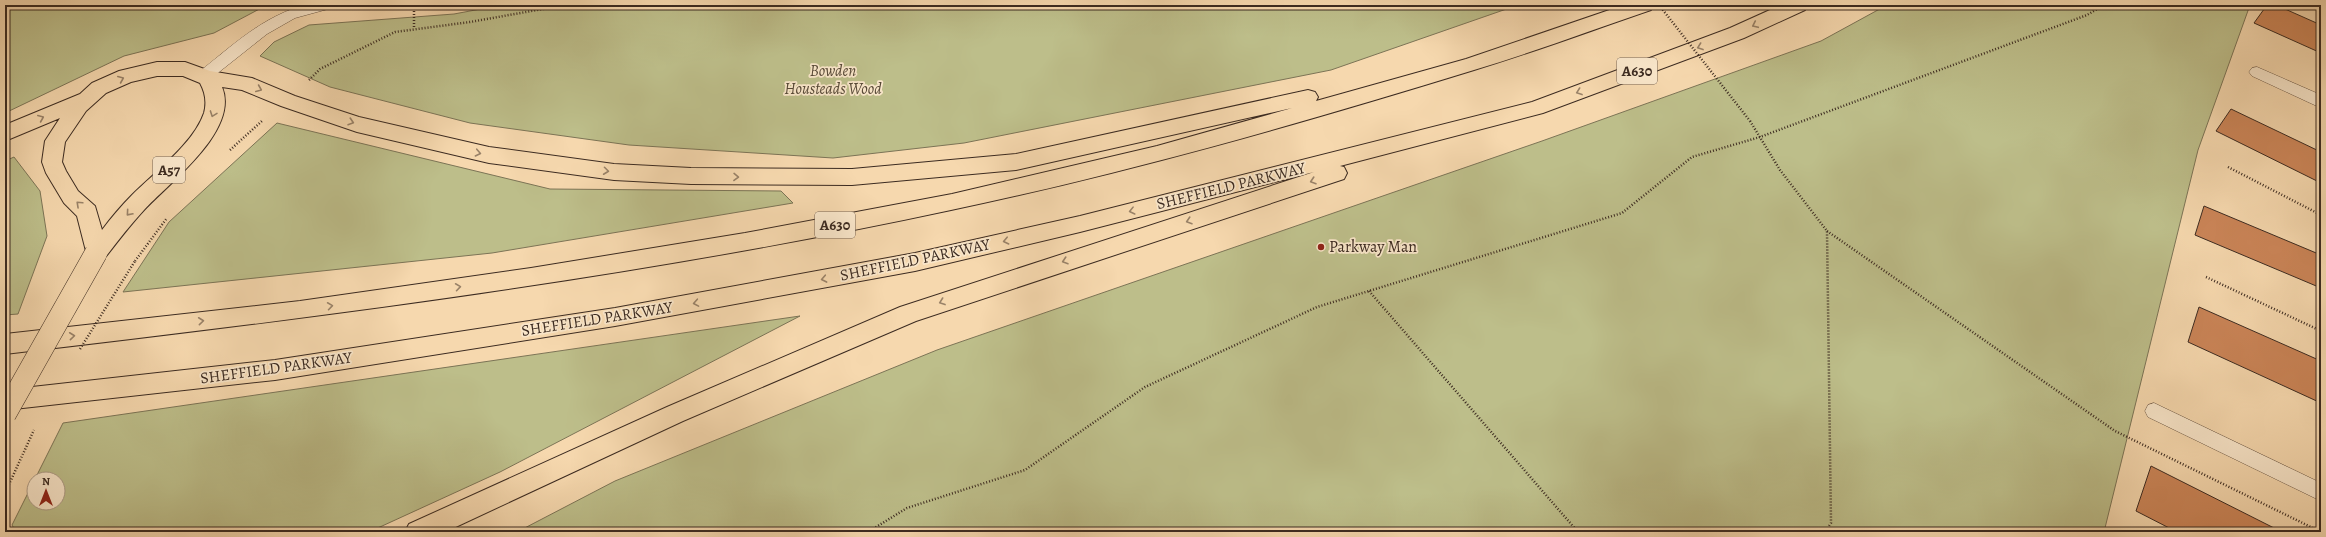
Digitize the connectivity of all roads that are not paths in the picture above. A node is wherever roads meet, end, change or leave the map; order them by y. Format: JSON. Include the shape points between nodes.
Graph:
{"nodes":[{"id":1,"x":322,"y":5,"type":"edge"},
{"id":2,"x":1644,"y":5,"type":"edge"},
{"id":3,"x":1798,"y":5,"type":"edge"},
{"id":4,"x":1471,"y":64,"type":"junction"},
{"id":5,"x":2257,"y":72,"type":"dead end"},
{"id":6,"x":206,"y":77,"type":"junction"},
{"id":7,"x":88,"y":98,"type":"junction"},
{"id":8,"x":2321,"y":102,"type":"edge"},
{"id":9,"x":1536,"y":108,"type":"junction"},
{"id":10,"x":5,"y":133,"type":"edge"},
{"id":11,"x":96,"y":253,"type":"junction"},
{"id":12,"x":5,"y":344,"type":"edge"},
{"id":13,"x":5,"y":400,"type":"edge"},
{"id":14,"x":2154,"y":411,"type":"dead end"},
{"id":15,"x":5,"y":414,"type":"edge"},
{"id":16,"x":2321,"y":492,"type":"edge"},
{"id":17,"x":418,"y":532,"type":"edge"}],
"edges":[{"from":1,"to":6,"type":"lane","via":[[290,14],[262,30]]},
{"from":2,"to":4,"type":"highway","number":"A630"},
{"from":3,"to":9,"type":"highway","name":"SHEFFIELD PARKWAY","number":"A630","one_way":true,"via":[[1737,34]]},
{"from":6,"to":4,"type":"highway","one_way":true,"via":[[245,83],[288,101],[357,124],[443,146],[548,165],[691,176],[852,177],[1016,162],[1244,110]]},
{"from":12,"to":4,"type":"highway","number":"A630","one_way":true,"via":[[323,307],[648,258],[952,202],[1157,154]]},
{"from":5,"to":8,"type":"lane"},
{"from":7,"to":6,"type":"highway","one_way":true,"via":[[100,88],[126,76],[157,69],[185,69]]},
{"from":6,"to":11,"type":"highway","number":"A57","one_way":true,"via":[[213,87],[216,104],[209,123],[190,149],[129,212]]},
{"from":10,"to":7,"type":"highway","one_way":true},
{"from":11,"to":7,"type":"highway","one_way":true,"via":[[87,212],[71,197],[52,162],[55,141],[61,130]]},
{"from":9,"to":13,"type":"highway","name":"SHEFFIELD PARKWAY","number":"A630","one_way":true,"via":[[1080,224],[885,268],[615,317],[275,370]]},
{"from":9,"to":17,"type":"highway","one_way":true,"via":[[908,314],[675,414]]},
{"from":11,"to":15,"type":"highway","number":"A57","bridge":true},
{"from":14,"to":16,"type":"lane"}]}
